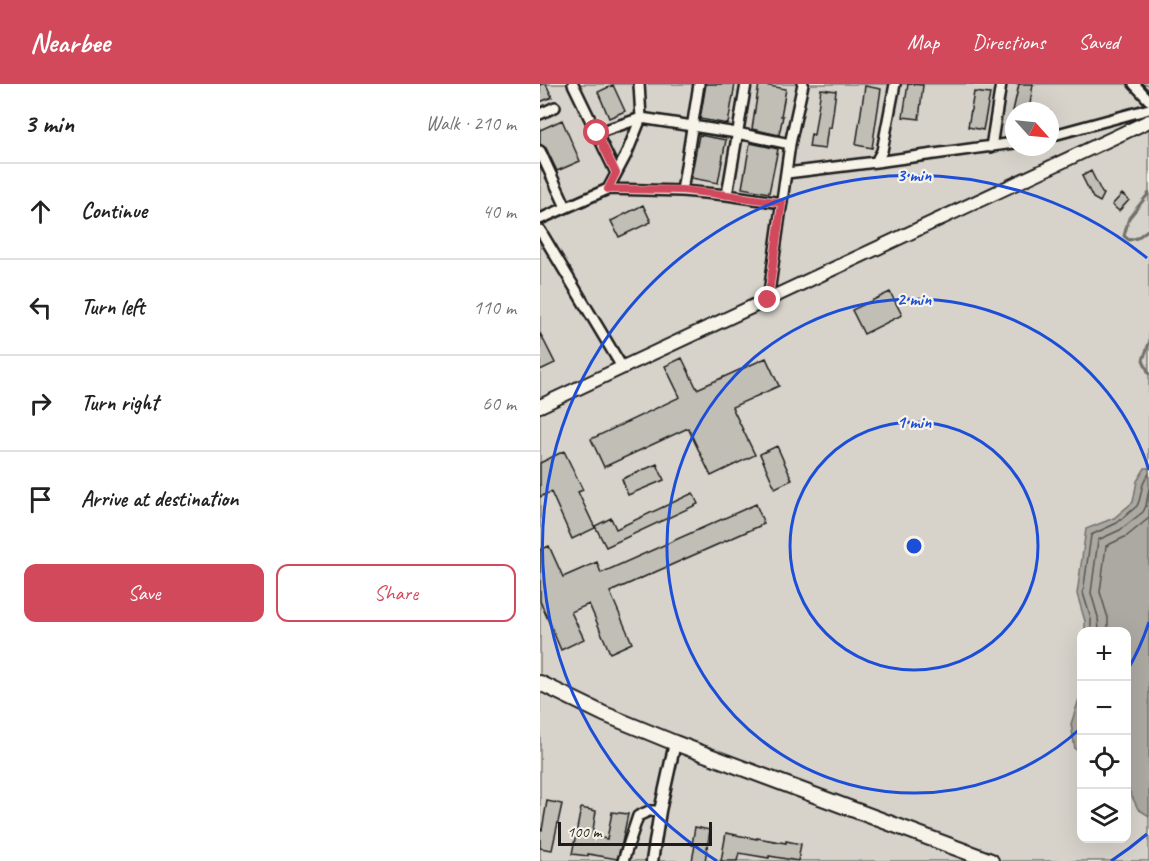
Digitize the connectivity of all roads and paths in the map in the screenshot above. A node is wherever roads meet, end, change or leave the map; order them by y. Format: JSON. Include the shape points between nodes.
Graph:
{"nodes":[{"id":1,"x":573,"y":84,"type":"edge"},
{"id":2,"x":639,"y":84,"type":"edge"},
{"id":3,"x":699,"y":84,"type":"edge"},
{"id":4,"x":746,"y":84,"type":"edge"},
{"id":5,"x":803,"y":84,"type":"edge"},
{"id":6,"x":894,"y":84,"type":"edge"},
{"id":7,"x":1001,"y":84,"type":"edge"},
{"id":8,"x":1134,"y":84,"type":"edge"},
{"id":9,"x":1149,"y":100,"type":"edge"},
{"id":10,"x":555,"y":107,"type":"dead end"},
{"id":11,"x":1149,"y":109,"type":"edge"},
{"id":12,"x":540,"y":114,"type":"edge"},
{"id":13,"x":640,"y":118,"type":"junction"},
{"id":14,"x":1149,"y":121,"type":"edge"},
{"id":15,"x":693,"y":126,"type":"junction"},
{"id":16,"x":597,"y":133,"type":"junction"},
{"id":17,"x":738,"y":134,"type":"junction"},
{"id":18,"x":1059,"y":134,"type":"edge"},
{"id":19,"x":790,"y":144,"type":"junction"},
{"id":20,"x":1005,"y":145,"type":"edge"},
{"id":21,"x":991,"y":147,"type":"junction"},
{"id":22,"x":540,"y":151,"type":"edge"},
{"id":23,"x":876,"y":162,"type":"junction"},
{"id":24,"x":616,"y":173,"type":"junction"},
{"id":25,"x":787,"y":173,"type":"junction"},
{"id":26,"x":608,"y":189,"type":"junction"},
{"id":27,"x":682,"y":190,"type":"junction"},
{"id":28,"x":727,"y":195,"type":"junction"},
{"id":29,"x":782,"y":203,"type":"junction"},
{"id":30,"x":566,"y":207,"type":"junction"},
{"id":31,"x":540,"y":219,"type":"edge"},
{"id":32,"x":540,"y":230,"type":"edge"},
{"id":33,"x":768,"y":300,"type":"junction"},
{"id":34,"x":622,"y":368,"type":"junction"},
{"id":35,"x":540,"y":406,"type":"edge"},
{"id":36,"x":540,"y":683,"type":"edge"},
{"id":37,"x":675,"y":743,"type":"junction"},
{"id":38,"x":660,"y":811,"type":"junction"},
{"id":39,"x":623,"y":861,"type":"edge"},
{"id":40,"x":652,"y":861,"type":"edge"},
{"id":41,"x":991,"y":861,"type":"edge"}],
"edges":[{"from":1,"to":16,"type":"street"},
{"from":2,"to":13,"type":"street"},
{"from":3,"to":15,"type":"street"},
{"from":4,"to":17,"type":"street"},
{"from":5,"to":19,"type":"street"},
{"from":6,"to":23,"type":"street","via":[[882,151]]},
{"from":7,"to":21,"type":"street"},
{"from":8,"to":9,"type":"street"},
{"from":10,"to":12,"type":"street"},
{"from":11,"to":18,"type":"street"},
{"from":13,"to":15,"type":"street"},
{"from":13,"to":16,"type":"street"},
{"from":13,"to":24,"type":"street"},
{"from":14,"to":33,"type":"main road"},
{"from":15,"to":17,"type":"street"},
{"from":15,"to":27,"type":"street"},
{"from":16,"to":24,"type":"street"},
{"from":17,"to":19,"type":"street"},
{"from":17,"to":28,"type":"street"},
{"from":19,"to":25,"type":"street"},
{"from":20,"to":21,"type":"street"},
{"from":21,"to":23,"type":"street"},
{"from":22,"to":30,"type":"street"},
{"from":23,"to":25,"type":"street"},
{"from":24,"to":26,"type":"street"},
{"from":25,"to":29,"type":"street"},
{"from":26,"to":27,"type":"street"},
{"from":26,"to":30,"type":"street"},
{"from":27,"to":28,"type":"street"},
{"from":28,"to":29,"type":"street"},
{"from":29,"to":33,"type":"street"},
{"from":30,"to":31,"type":"street"},
{"from":32,"to":34,"type":"street"},
{"from":33,"to":34,"type":"main road"},
{"from":34,"to":35,"type":"main road"},
{"from":36,"to":37,"type":"main road"},
{"from":37,"to":38,"type":"street"},
{"from":37,"to":41,"type":"main road"},
{"from":38,"to":39,"type":"street","via":[[638,816]]},
{"from":38,"to":40,"type":"street"}]}
